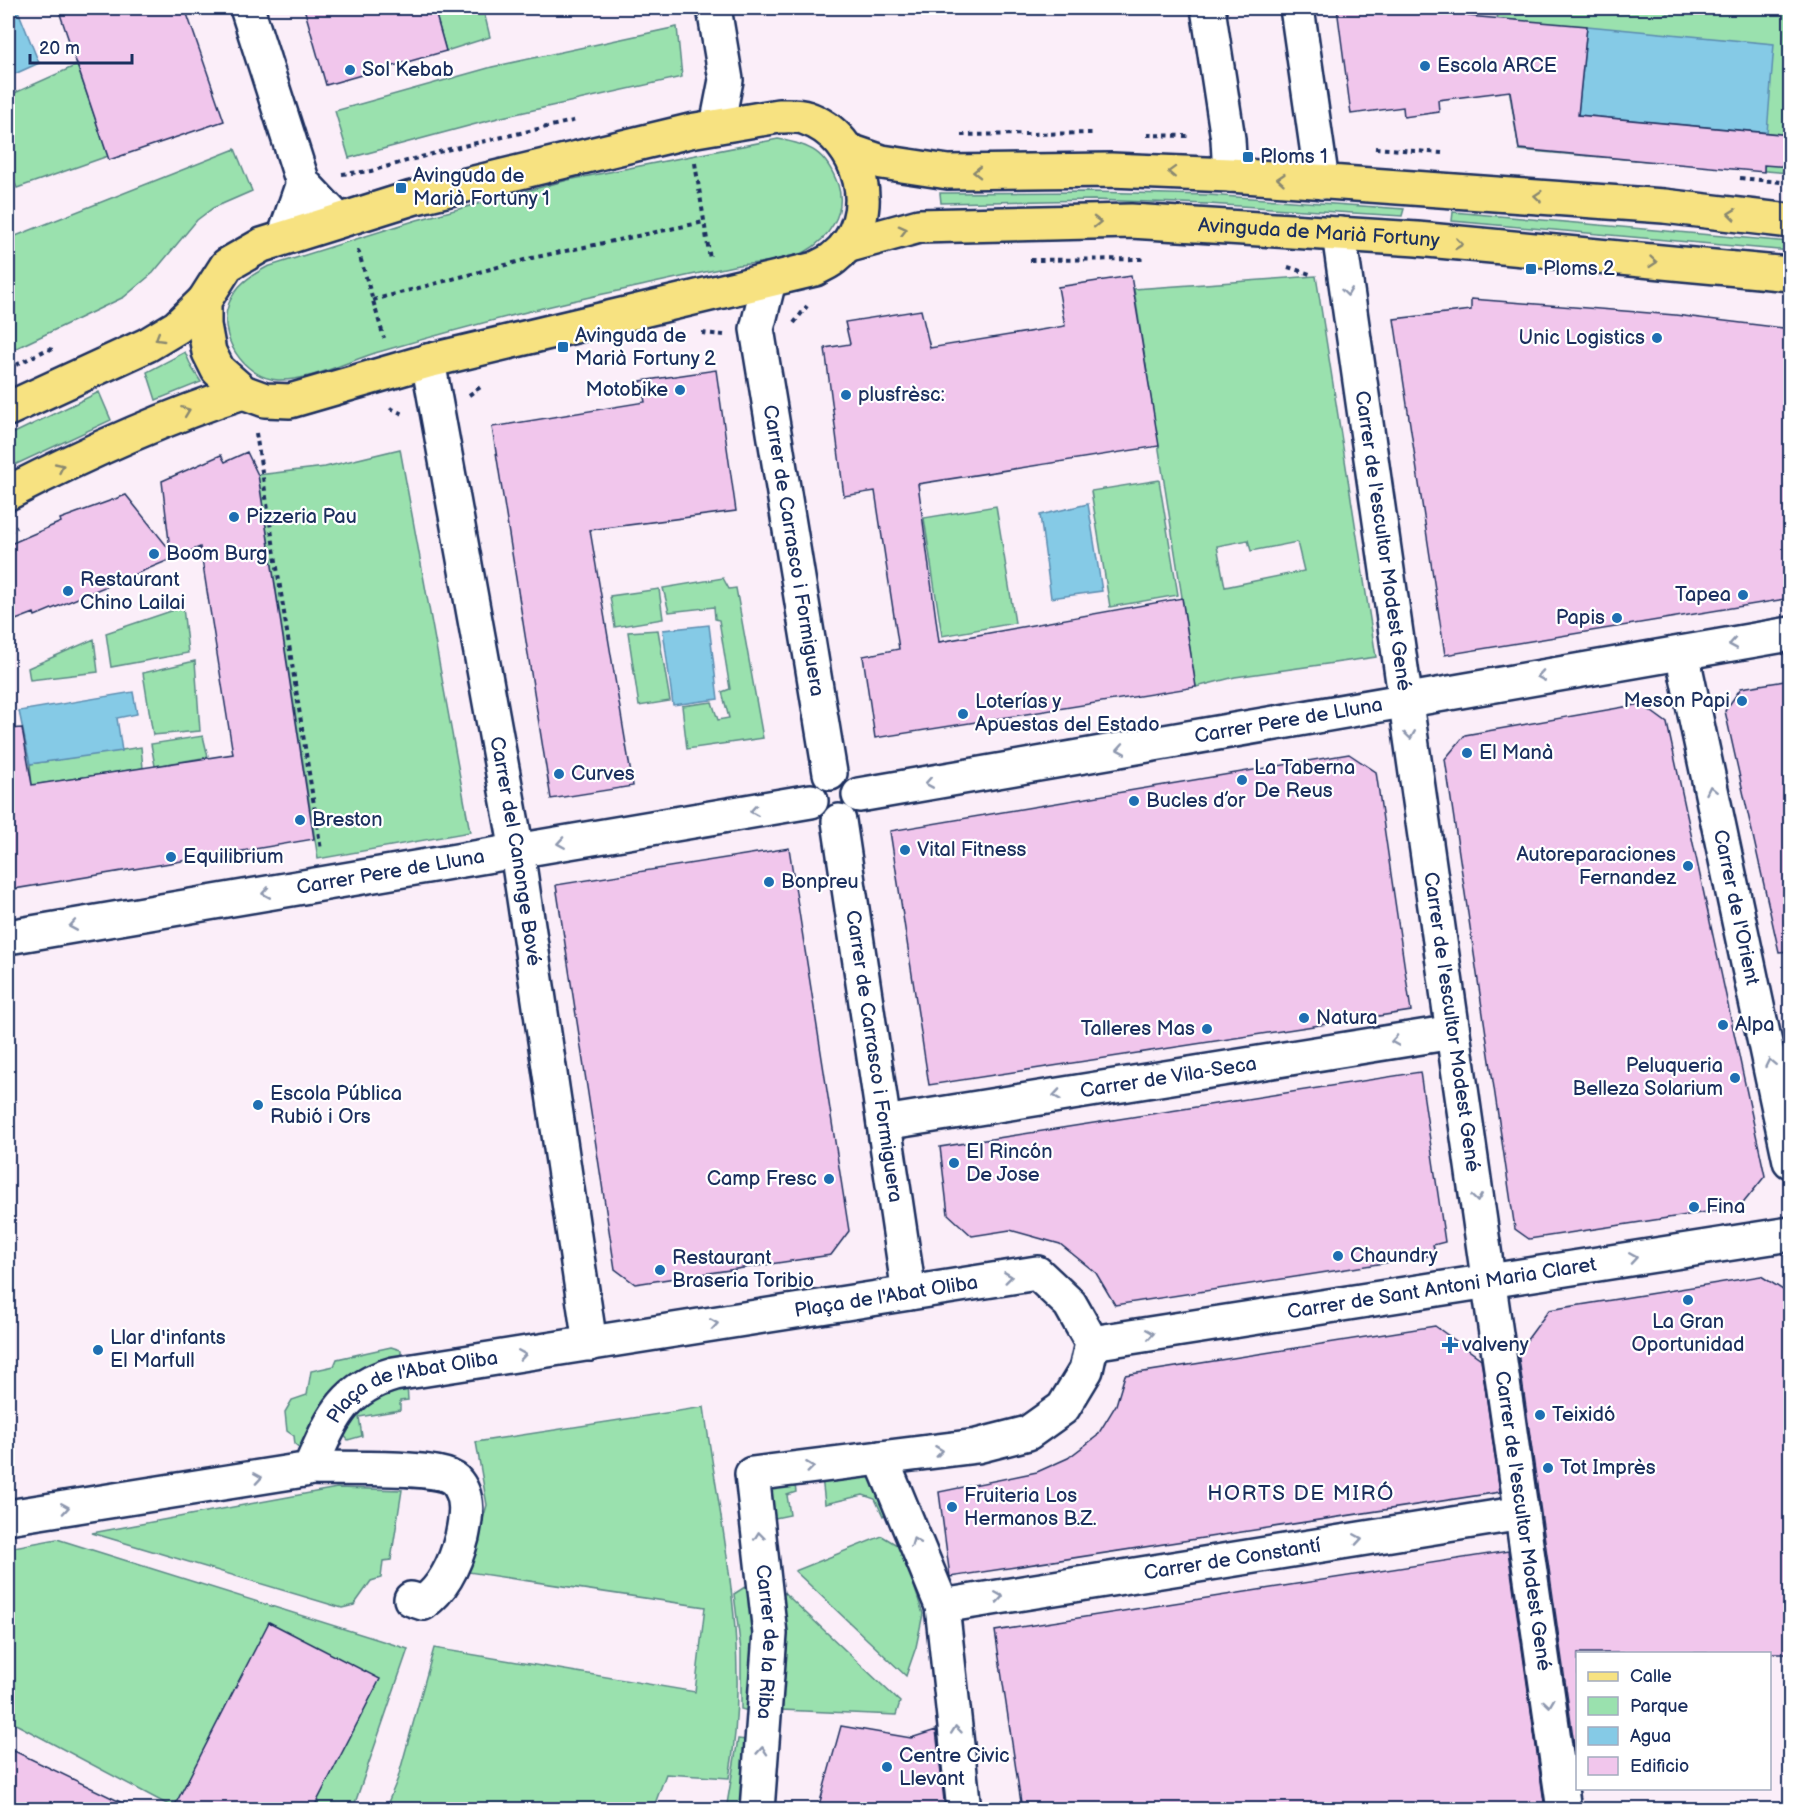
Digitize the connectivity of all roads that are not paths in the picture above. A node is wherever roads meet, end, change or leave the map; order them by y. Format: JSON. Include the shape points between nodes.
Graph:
{"nodes":[{"id":1,"x":247,"y":8,"type":"edge"},
{"id":2,"x":714,"y":8,"type":"edge"},
{"id":3,"x":1208,"y":8,"type":"edge"},
{"id":4,"x":1297,"y":8,"type":"edge"},
{"id":5,"x":726,"y":80,"type":"junction"},
{"id":6,"x":763,"y":119,"type":"junction"},
{"id":7,"x":703,"y":129,"type":"junction"},
{"id":8,"x":847,"y":150,"type":"junction"},
{"id":9,"x":1230,"y":175,"type":"junction"},
{"id":10,"x":318,"y":178,"type":"junction"},
{"id":11,"x":1322,"y":182,"type":"junction"},
{"id":12,"x":343,"y":219,"type":"junction"},
{"id":13,"x":1791,"y":221,"type":"edge"},
{"id":14,"x":1339,"y":234,"type":"junction"},
{"id":15,"x":285,"y":236,"type":"junction"},
{"id":16,"x":846,"y":246,"type":"junction"},
{"id":17,"x":1791,"y":274,"type":"edge"},
{"id":18,"x":769,"y":281,"type":"junction"},
{"id":19,"x":722,"y":291,"type":"junction"},
{"id":20,"x":204,"y":301,"type":"junction"},
{"id":21,"x":772,"y":326,"type":"junction"},
{"id":22,"x":428,"y":361,"type":"junction"},
{"id":23,"x":243,"y":392,"type":"junction"},
{"id":24,"x":8,"y":409,"type":"edge"},
{"id":25,"x":8,"y":493,"type":"edge"},
{"id":26,"x":1791,"y":634,"type":"edge"},
{"id":27,"x":1682,"y":653,"type":"junction"},
{"id":28,"x":1405,"y":699,"type":"junction"},
{"id":29,"x":830,"y":773,"type":"junction"},
{"id":30,"x":859,"y":795,"type":"junction"},
{"id":31,"x":811,"y":801,"type":"junction"},
{"id":32,"x":839,"y":821,"type":"junction"},
{"id":33,"x":517,"y":850,"type":"junction"},
{"id":34,"x":8,"y":938,"type":"edge"},
{"id":35,"x":1453,"y":1032,"type":"junction"},
{"id":36,"x":884,"y":1123,"type":"junction"},
{"id":37,"x":1791,"y":1161,"type":"edge"},
{"id":38,"x":1791,"y":1234,"type":"edge"},
{"id":39,"x":1488,"y":1280,"type":"junction"},
{"id":40,"x":909,"y":1293,"type":"junction"},
{"id":41,"x":1092,"y":1343,"type":"junction"},
{"id":42,"x":590,"y":1344,"type":"junction"},
{"id":43,"x":881,"y":1458,"type":"junction"},
{"id":44,"x":307,"y":1469,"type":"junction"},
{"id":45,"x":1522,"y":1513,"type":"junction"},
{"id":46,"x":8,"y":1517,"type":"edge"},
{"id":47,"x":411,"y":1599,"type":"dead end"},
{"id":48,"x":942,"y":1606,"type":"junction"},
{"id":49,"x":758,"y":1809,"type":"edge"},
{"id":50,"x":964,"y":1809,"type":"edge"},
{"id":51,"x":1564,"y":1809,"type":"edge"}],
"edges":[{"from":1,"to":10,"type":"street"},
{"from":2,"to":5,"type":"street"},
{"from":3,"to":9,"type":"street"},
{"from":4,"to":11,"type":"street"},
{"from":5,"to":6,"type":"street"},
{"from":5,"to":7,"type":"street"},
{"from":6,"to":7,"type":"main road"},
{"from":6,"to":8,"type":"main road","via":[[804,117],[828,128]]},
{"from":7,"to":12,"type":"main road","via":[[412,198]]},
{"from":9,"to":8,"type":"main road","one_way":true,"via":[[1111,170],[948,172],[882,162]]},
{"from":8,"to":16,"type":"main road","via":[[860,172],[862,193],[860,219]]},
{"from":11,"to":9,"type":"main road","one_way":true},
{"from":10,"to":12,"type":"street"},
{"from":10,"to":15,"type":"street"},
{"from":13,"to":11,"type":"main road","one_way":true,"via":[[1664,206]]},
{"from":12,"to":15,"type":"main road"},
{"from":16,"to":14,"type":"main road","name":"Avinguda de Marià Fortuny","one_way":true,"via":[[931,225],[1131,221]]},
{"from":14,"to":17,"type":"main road","name":"Avinguda de Marià Fortuny","one_way":true},
{"from":14,"to":28,"type":"street","name":"Carrer de l'escultor Modest Gené","one_way":true},
{"from":15,"to":20,"type":"main road","via":[[227,265]]},
{"from":16,"to":18,"type":"main road","via":[[835,258],[815,269]]},
{"from":18,"to":19,"type":"main road"},
{"from":18,"to":21,"type":"street","name":"Carrer de Carrasco i Formiguera"},
{"from":19,"to":21,"type":"street","name":"Carrer de Carrasco i Formiguera"},
{"from":19,"to":22,"type":"main road"},
{"from":20,"to":23,"type":"main road","via":[[210,352],[218,370]]},
{"from":20,"to":24,"type":"main road","one_way":true,"via":[[177,327],[147,345]]},
{"from":21,"to":29,"type":"street","name":"Carrer de Carrasco i Formiguera"},
{"from":22,"to":23,"type":"main road","via":[[290,401],[265,400]]},
{"from":22,"to":33,"type":"street","name":"Carrer del Canonge Bové"},
{"from":25,"to":23,"type":"main road","one_way":true,"via":[[131,433]]},
{"from":26,"to":27,"type":"street","name":"Carrer Pere de Lluna","one_way":true},
{"from":27,"to":28,"type":"street","name":"Carrer Pere de Lluna","one_way":true},
{"from":37,"to":27,"type":"street","name":"Carrer de l'Orient","one_way":true},
{"from":28,"to":30,"type":"street","name":"Carrer Pere de Lluna","one_way":true},
{"from":28,"to":35,"type":"street","name":"Carrer de l'escultor Modest Gené","one_way":true},
{"from":29,"to":30,"type":"street","via":[[849,778]]},
{"from":29,"to":31,"type":"street","via":[[814,785]]},
{"from":30,"to":32,"type":"street","via":[[853,813]]},
{"from":31,"to":32,"type":"street","via":[[822,818]]},
{"from":31,"to":33,"type":"street","name":"Carrer Pere de Lluna","one_way":true},
{"from":32,"to":36,"type":"street","name":"Carrer de Carrasco i Formiguera"},
{"from":33,"to":34,"type":"street","name":"Carrer Pere de Lluna","one_way":true},
{"from":33,"to":42,"type":"street","name":"Carrer del Canonge Bové"},
{"from":35,"to":36,"type":"street","name":"Carrer de Vila-Seca","one_way":true},
{"from":35,"to":39,"type":"street","name":"Carrer de l'escultor Modest Gené","one_way":true},
{"from":36,"to":40,"type":"street","name":"Carrer de Carrasco i Formiguera"},
{"from":39,"to":38,"type":"street","name":"Carrer de Sant Antoni Maria Claret","one_way":true},
{"from":41,"to":39,"type":"street","name":"Carrer de Sant Antoni Maria Claret","one_way":true},
{"from":39,"to":45,"type":"street","name":"Carrer de l'escultor Modest Gené"},
{"from":40,"to":41,"type":"street","name":"Plaça de l'Abat Oliba","one_way":true,"via":[[1036,1273],[1070,1304]]},
{"from":42,"to":40,"type":"street","name":"Plaça de l'Abat Oliba","one_way":true},
{"from":43,"to":41,"type":"street","one_way":true,"via":[[977,1446],[1028,1433],[1062,1408],[1086,1370]]},
{"from":44,"to":42,"type":"street","name":"Plaça de l'Abat Oliba","one_way":true,"via":[[333,1418],[356,1390],[373,1380]]},
{"from":48,"to":43,"type":"street","one_way":true},
{"from":49,"to":43,"type":"street","name":"Carrer de la Riba","one_way":true,"via":[[770,1634],[752,1474]]},
{"from":46,"to":44,"type":"street","one_way":true},
{"from":44,"to":47,"type":"street","via":[[434,1472],[455,1480],[466,1511],[454,1561],[428,1599],[423,1603]]},
{"from":48,"to":45,"type":"street","name":"Carrer de Constantí","one_way":true},
{"from":45,"to":51,"type":"street","name":"Carrer de l'escultor Modest Gené","one_way":true},
{"from":50,"to":48,"type":"street","one_way":true}]}
